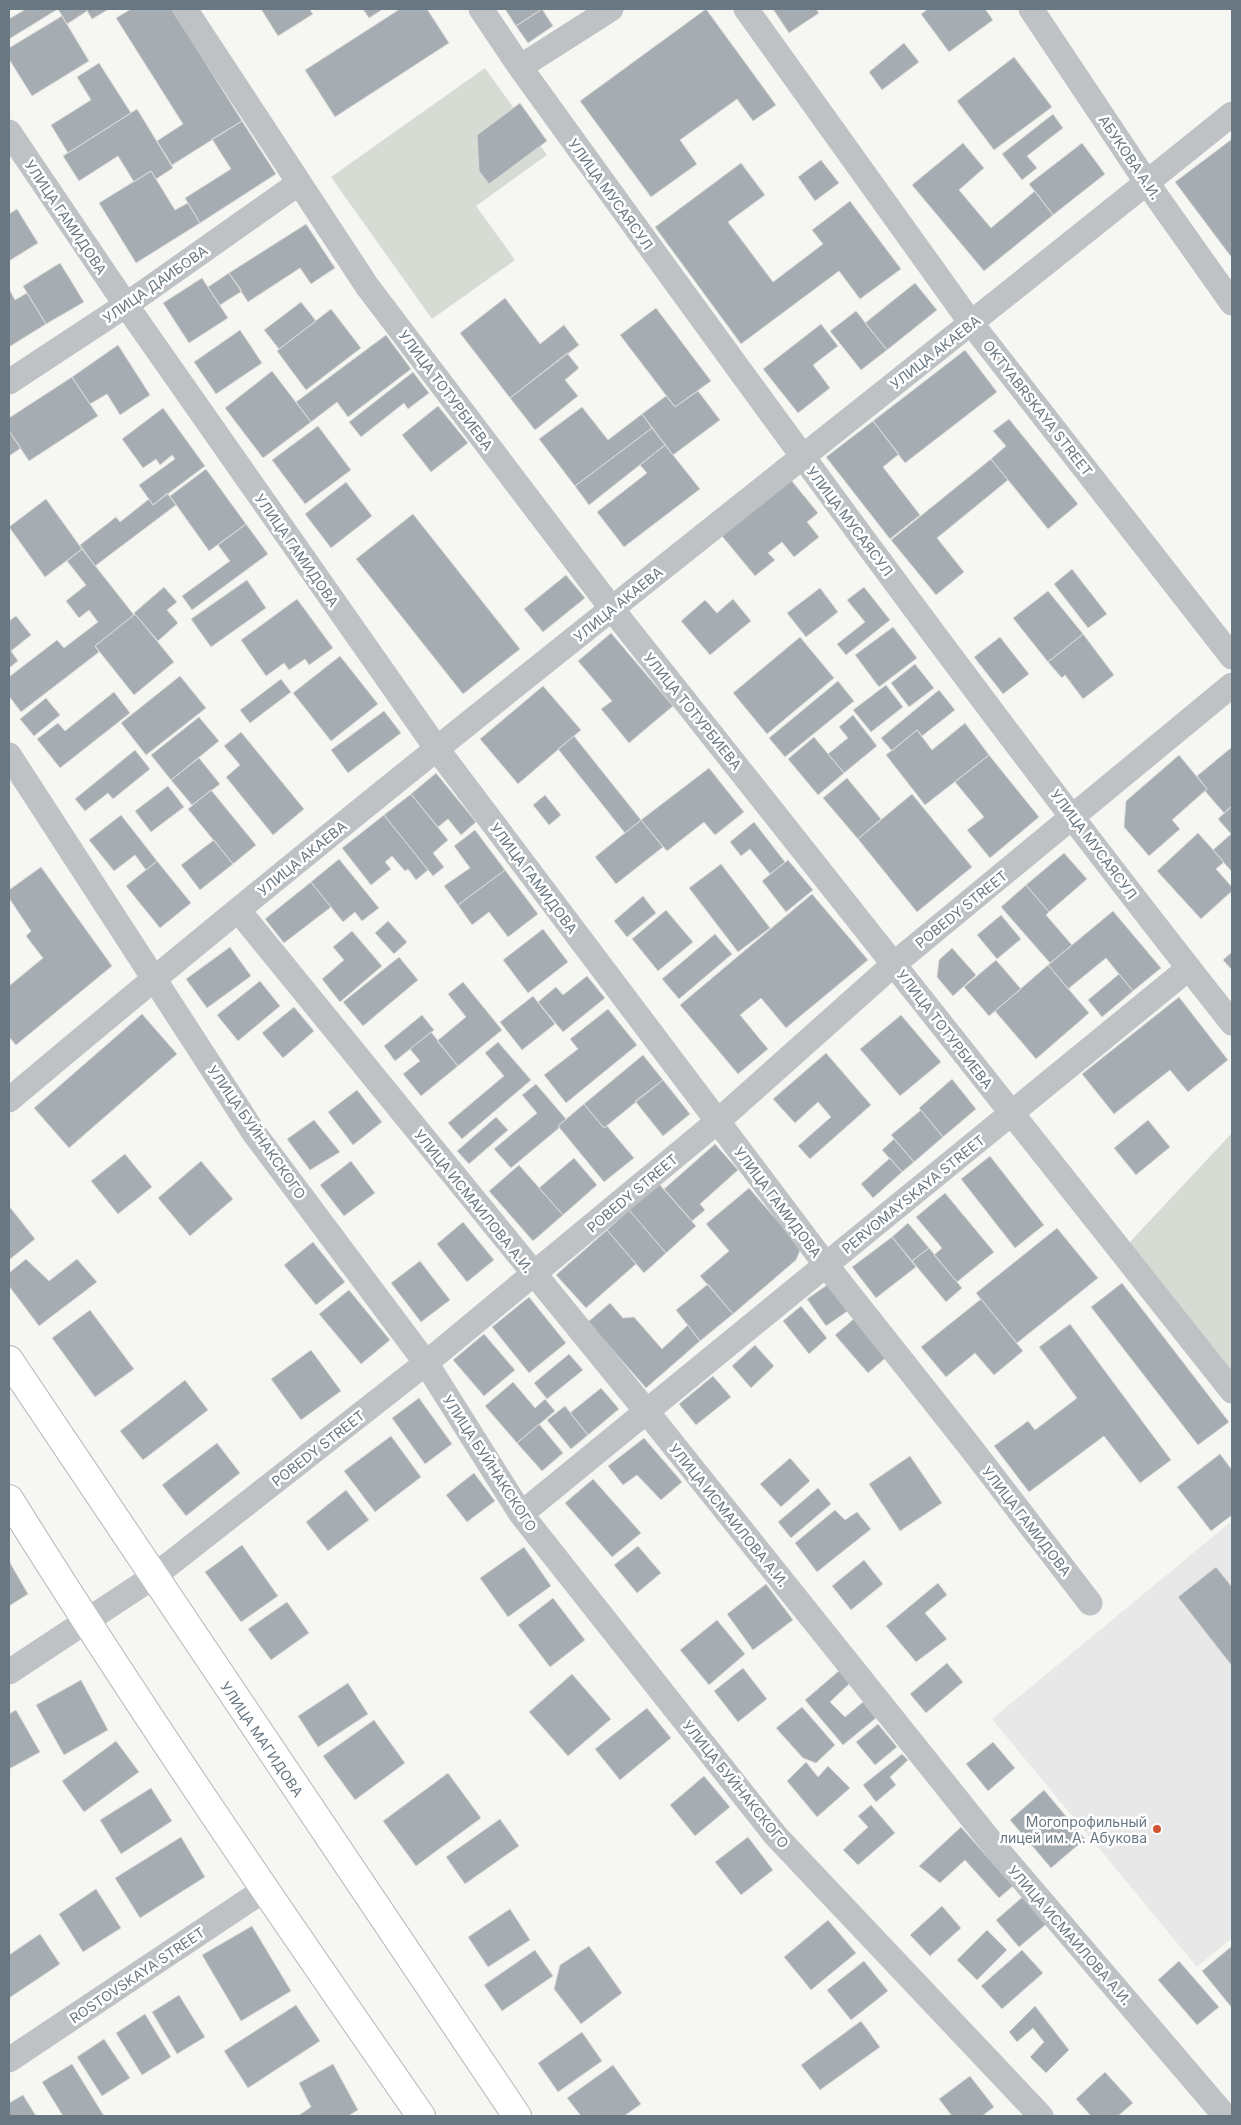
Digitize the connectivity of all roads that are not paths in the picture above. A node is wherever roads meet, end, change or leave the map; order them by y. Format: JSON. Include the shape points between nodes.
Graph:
{"nodes":[{"id":1,"x":185,"y":9,"type":"edge"},
{"id":2,"x":481,"y":9,"type":"edge"},
{"id":3,"x":611,"y":9,"type":"edge"},
{"id":4,"x":746,"y":9,"type":"edge"},
{"id":5,"x":1031,"y":9,"type":"edge"},
{"id":6,"x":520,"y":68,"type":"junction"},
{"id":7,"x":1232,"y":114,"type":"edge"},
{"id":8,"x":9,"y":132,"type":"edge"},
{"id":9,"x":300,"y":183,"type":"junction"},
{"id":10,"x":1147,"y":183,"type":"junction"},
{"id":11,"x":1232,"y":303,"type":"edge"},
{"id":12,"x":126,"y":305,"type":"junction"},
{"id":13,"x":972,"y":323,"type":"junction"},
{"id":14,"x":9,"y":382,"type":"edge"},
{"id":15,"x":802,"y":458,"type":"junction"},
{"id":16,"x":612,"y":610,"type":"junction"},
{"id":17,"x":1232,"y":657,"type":"edge"},
{"id":18,"x":1232,"y":685,"type":"edge"},
{"id":19,"x":437,"y":750,"type":"junction"},
{"id":20,"x":9,"y":755,"type":"edge"},
{"id":21,"x":1073,"y":817,"type":"junction"},
{"id":22,"x":238,"y":910,"type":"junction"},
{"id":23,"x":894,"y":964,"type":"junction"},
{"id":24,"x":1189,"y":968,"type":"junction"},
{"id":25,"x":154,"y":978,"type":"junction"},
{"id":26,"x":1232,"y":1023,"type":"edge"},
{"id":27,"x":9,"y":1100,"type":"edge"},
{"id":28,"x":1012,"y":1114,"type":"junction"},
{"id":29,"x":718,"y":1121,"type":"junction"},
{"id":30,"x":826,"y":1265,"type":"junction"},
{"id":31,"x":534,"y":1275,"type":"junction"},
{"id":32,"x":9,"y":1360,"type":"edge"},
{"id":33,"x":426,"y":1363,"type":"junction"},
{"id":34,"x":1232,"y":1391,"type":"edge"},
{"id":35,"x":647,"y":1412,"type":"junction"},
{"id":36,"x":9,"y":1499,"type":"edge"},
{"id":37,"x":521,"y":1514,"type":"junction"},
{"id":38,"x":153,"y":1577,"type":"junction"},
{"id":39,"x":1090,"y":1603,"type":"dead end"},
{"id":40,"x":86,"y":1623,"type":"junction"},
{"id":41,"x":9,"y":1672,"type":"edge"},
{"id":42,"x":264,"y":1890,"type":"junction"},
{"id":43,"x":9,"y":2060,"type":"edge"},
{"id":44,"x":421,"y":2116,"type":"edge"},
{"id":45,"x":517,"y":2116,"type":"edge"},
{"id":46,"x":1041,"y":2116,"type":"edge"},
{"id":47,"x":1225,"y":2116,"type":"edge"}],
"edges":[{"from":1,"to":9,"type":"street","name":"УЛИЦА ТОТУРБИЕВА"},
{"from":2,"to":6,"type":"street","name":"УЛИЦА МУСАЯСУЛ"},
{"from":3,"to":6,"type":"street"},
{"from":4,"to":13,"type":"street","name":"OKTYABRSKAYA STREET"},
{"from":5,"to":10,"type":"street","name":"АБУКОВА А.И."},
{"from":6,"to":15,"type":"street","name":"УЛИЦА МУСАЯСУЛ"},
{"from":7,"to":10,"type":"street","name":"УЛИЦА АКАЕВА"},
{"from":8,"to":12,"type":"street","name":"УЛИЦА ГАМИДОВА"},
{"from":9,"to":12,"type":"street","name":"УЛИЦА ДАИБОВА"},
{"from":9,"to":16,"type":"street","name":"УЛИЦА ТОТУРБИЕВА","via":[[367,286]]},
{"from":10,"to":11,"type":"street","name":"АБУКОВА А.И."},
{"from":10,"to":13,"type":"street","name":"УЛИЦА АКАЕВА"},
{"from":12,"to":14,"type":"street","name":"УЛИЦА ДАИБОВА"},
{"from":12,"to":19,"type":"street","name":"УЛИЦА ГАМИДОВА"},
{"from":13,"to":15,"type":"street","name":"УЛИЦА АКАЕВА"},
{"from":13,"to":17,"type":"street","name":"OKTYABRSKAYA STREET"},
{"from":15,"to":16,"type":"street","name":"УЛИЦА АКАЕВА"},
{"from":15,"to":21,"type":"street","name":"УЛИЦА МУСАЯСУЛ"},
{"from":16,"to":19,"type":"street","name":"УЛИЦА АКАЕВА"},
{"from":16,"to":23,"type":"street","name":"УЛИЦА ТОТУРБИЕВА"},
{"from":18,"to":21,"type":"street","name":"POBEDY STREET"},
{"from":19,"to":22,"type":"street","name":"УЛИЦА АКАЕВА"},
{"from":19,"to":29,"type":"street","name":"УЛИЦА ГАМИДОВА"},
{"from":20,"to":25,"type":"street","name":"УЛИЦА БУЙНАКСКОГО"},
{"from":21,"to":23,"type":"street","name":"POBEDY STREET"},
{"from":21,"to":24,"type":"street","name":"УЛИЦА МУСАЯСУЛ"},
{"from":22,"to":25,"type":"street","name":"УЛИЦА АКАЕВА"},
{"from":22,"to":31,"type":"street","name":"УЛИЦА ИСМАИЛОВА А.И."},
{"from":23,"to":28,"type":"street","name":"УЛИЦА ТОТУРБИЕВА"},
{"from":23,"to":29,"type":"street","name":"POBEDY STREET"},
{"from":24,"to":26,"type":"street","name":"УЛИЦА МУСАЯСУЛ"},
{"from":24,"to":28,"type":"street","name":"PERVOMAYSKAYA STREET"},
{"from":25,"to":27,"type":"street","name":"УЛИЦА АКАЕВА"},
{"from":25,"to":33,"type":"street","name":"УЛИЦА БУЙНАКСКОГО","via":[[254,1134]]},
{"from":28,"to":30,"type":"street","name":"PERVOMAYSKAYA STREET"},
{"from":28,"to":34,"type":"street","name":"УЛИЦА ТОТУРБИЕВА"},
{"from":29,"to":30,"type":"street","name":"УЛИЦА ГАМИДОВА"},
{"from":29,"to":31,"type":"street","name":"POBEDY STREET"},
{"from":30,"to":35,"type":"street","name":"PERVOMAYSKAYA STREET"},
{"from":30,"to":39,"type":"street","name":"УЛИЦА ГАМИДОВА"},
{"from":31,"to":33,"type":"street","name":"POBEDY STREET"},
{"from":31,"to":35,"type":"street","name":"УЛИЦА ИСМАИЛОВА А.И."},
{"from":32,"to":38,"type":"main road","name":"УЛИЦА МАГИДОВА"},
{"from":33,"to":37,"type":"street","name":"УЛИЦА БУЙНАКСКОГО"},
{"from":33,"to":38,"type":"street","name":"POBEDY STREET"},
{"from":35,"to":37,"type":"street","name":"PERVOMAYSKAYA STREET"},
{"from":35,"to":47,"type":"street","name":"УЛИЦА ИСМАИЛОВА А.И.","via":[[996,1848]]},
{"from":36,"to":40,"type":"main road"},
{"from":37,"to":46,"type":"street","name":"УЛИЦА БУЙНАКСКОГО","via":[[776,1836]]},
{"from":38,"to":40,"type":"street","name":"POBEDY STREET"},
{"from":38,"to":45,"type":"main road","name":"УЛИЦА МАГИДОВА"},
{"from":40,"to":41,"type":"street","name":"POBEDY STREET"},
{"from":40,"to":42,"type":"main road"},
{"from":42,"to":43,"type":"street","name":"ROSTOVSKAYA STREET"},
{"from":42,"to":44,"type":"main road"}]}
